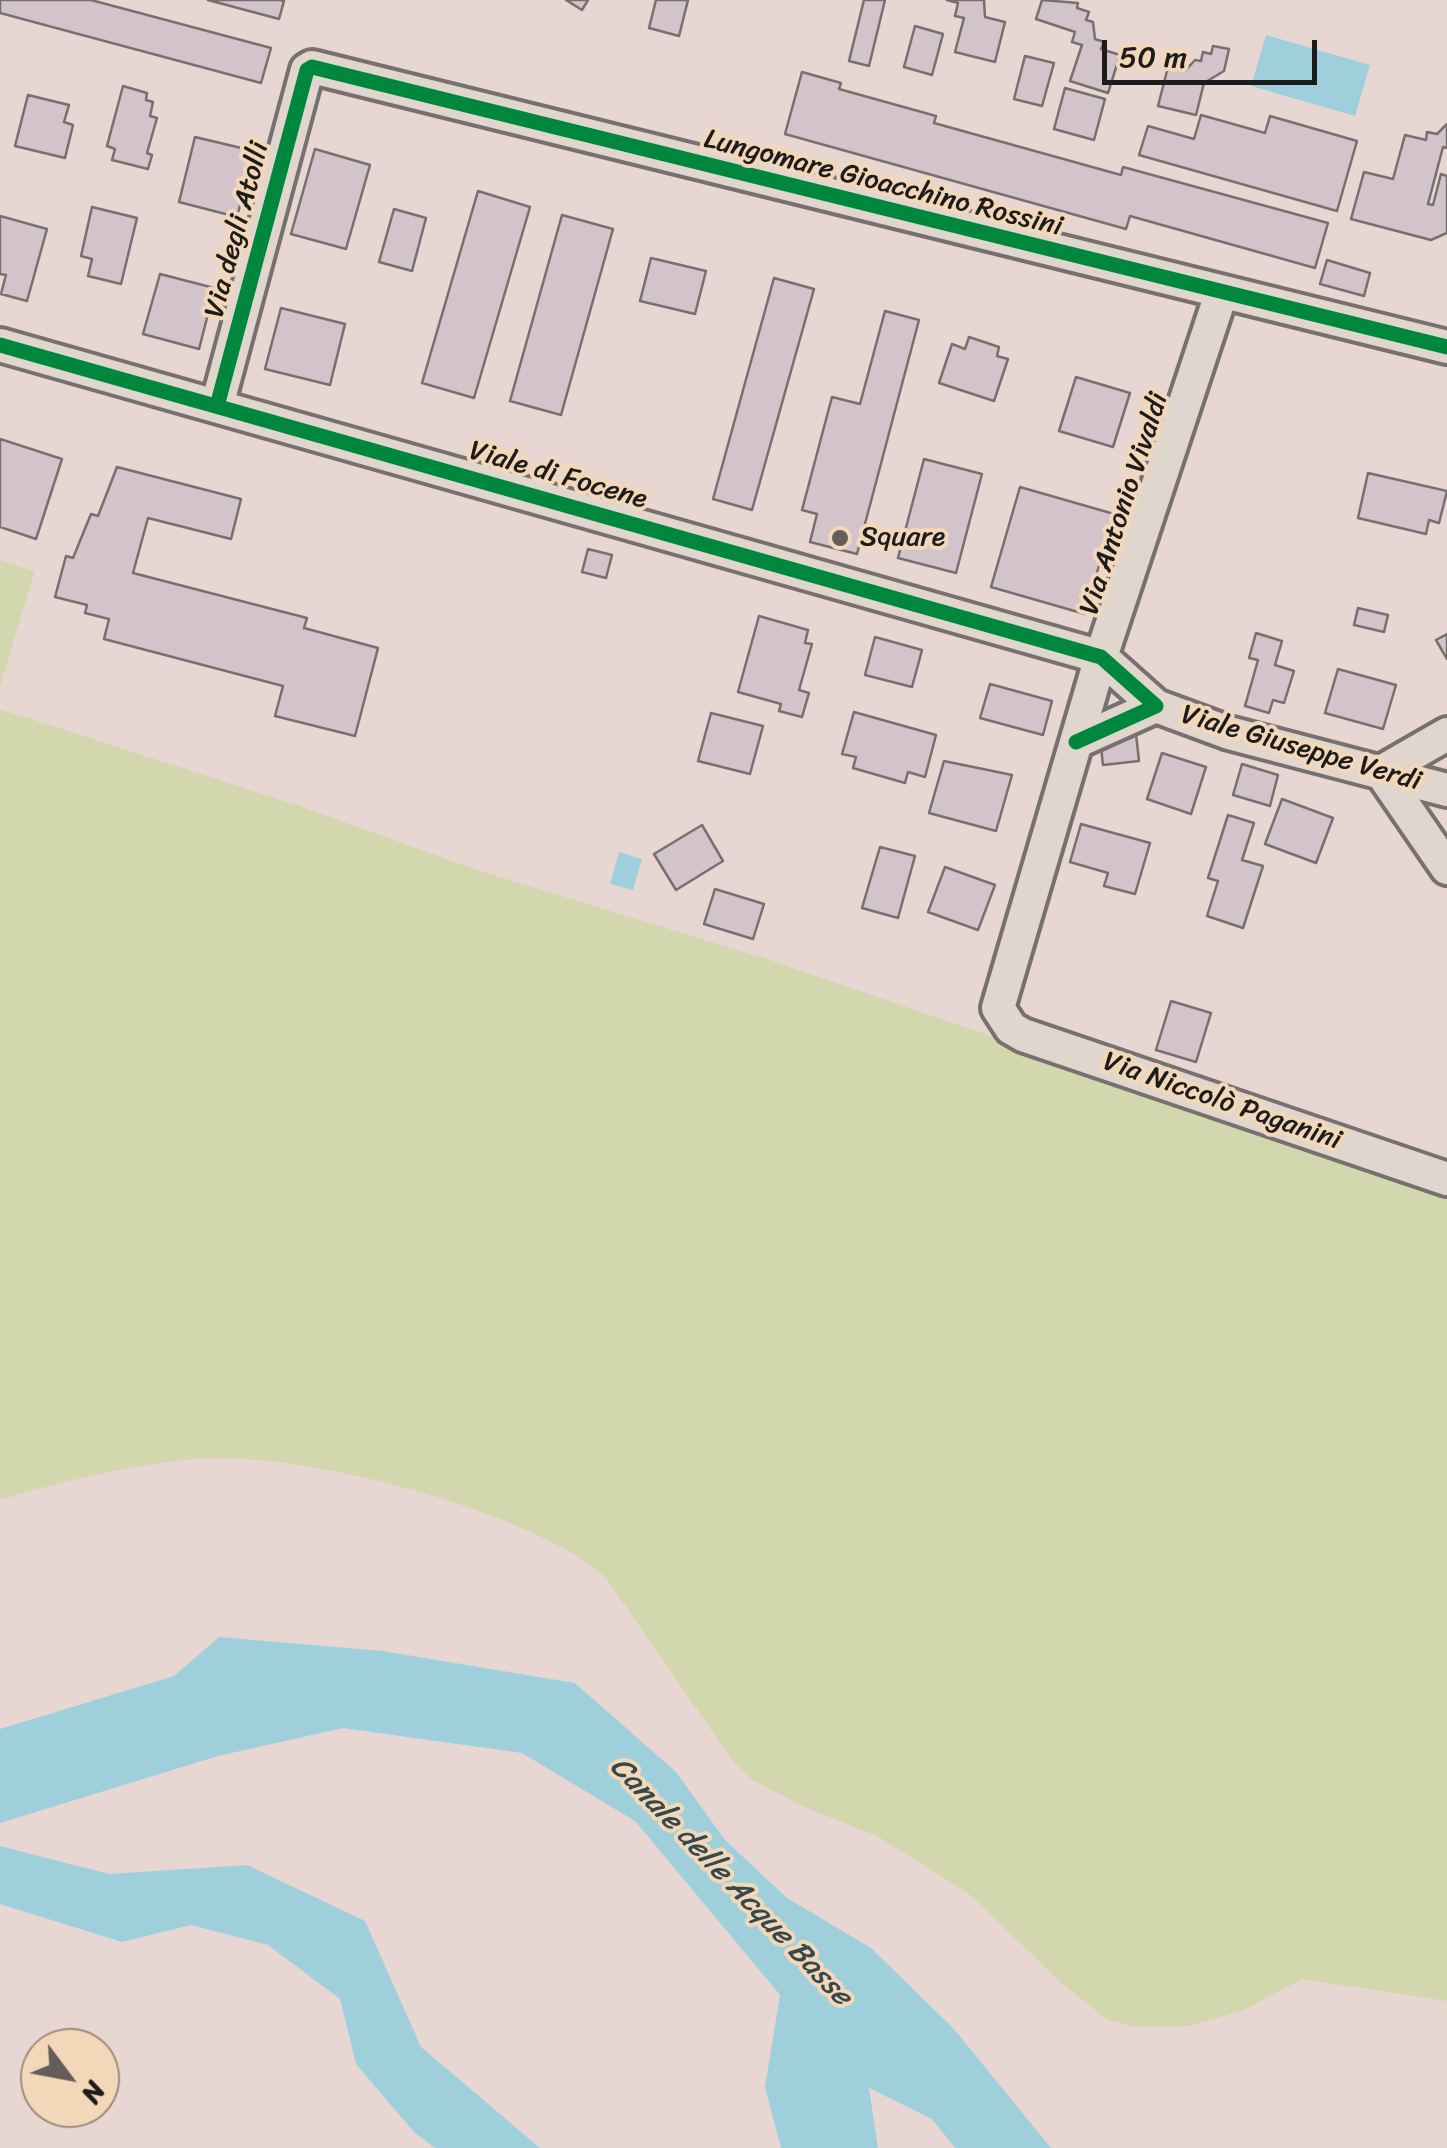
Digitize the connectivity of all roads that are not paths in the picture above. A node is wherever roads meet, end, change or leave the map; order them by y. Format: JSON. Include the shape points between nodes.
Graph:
{"nodes":[{"id":1,"x":308,"y":68,"type":"joint"},
{"id":2,"x":1221,"y":294,"type":"junction"},
{"id":3,"x":0,"y":345,"type":"edge"},
{"id":4,"x":1447,"y":347,"type":"edge"},
{"id":5,"x":217,"y":406,"type":"junction"},
{"id":6,"x":1101,"y":657,"type":"junction"},
{"id":7,"x":1156,"y":706,"type":"junction"},
{"id":8,"x":1447,"y":734,"type":"edge"},
{"id":9,"x":1076,"y":742,"type":"junction"},
{"id":10,"x":1381,"y":772,"type":"junction"},
{"id":11,"x":1447,"y":790,"type":"edge"},
{"id":12,"x":1447,"y":868,"type":"edge"},
{"id":13,"x":1002,"y":1018,"type":"joint"},
{"id":14,"x":1447,"y":1179,"type":"edge"}],
"edges":[{"from":1,"to":2,"type":"street","name":"Lungomare Gioacchino Rossini"},
{"from":1,"to":5,"type":"street","name":"Via degli Atolli"},
{"from":2,"to":4,"type":"street","name":"Lungomare Gioacchino Rossini"},
{"from":2,"to":6,"type":"street","name":"Via Antonio Vivaldi"},
{"from":3,"to":5,"type":"street","name":"Viale di Focene"},
{"from":5,"to":6,"type":"street","name":"Viale di Focene"},
{"from":6,"to":7,"type":"street"},
{"from":6,"to":9,"type":"street","name":"Via Antonio Vivaldi"},
{"from":7,"to":9,"type":"street"},
{"from":7,"to":10,"type":"street","name":"Viale Giuseppe Verdi","via":[[1229,734]]},
{"from":8,"to":10,"type":"street"},
{"from":9,"to":13,"type":"street","name":"Via Antonio Vivaldi","via":[[999,996]]},
{"from":10,"to":11,"type":"street","name":"Viale Giuseppe Verdi"},
{"from":10,"to":12,"type":"street"},
{"from":13,"to":14,"type":"street","name":"Via Niccolò Paganini","via":[[1023,1035]]}]}
